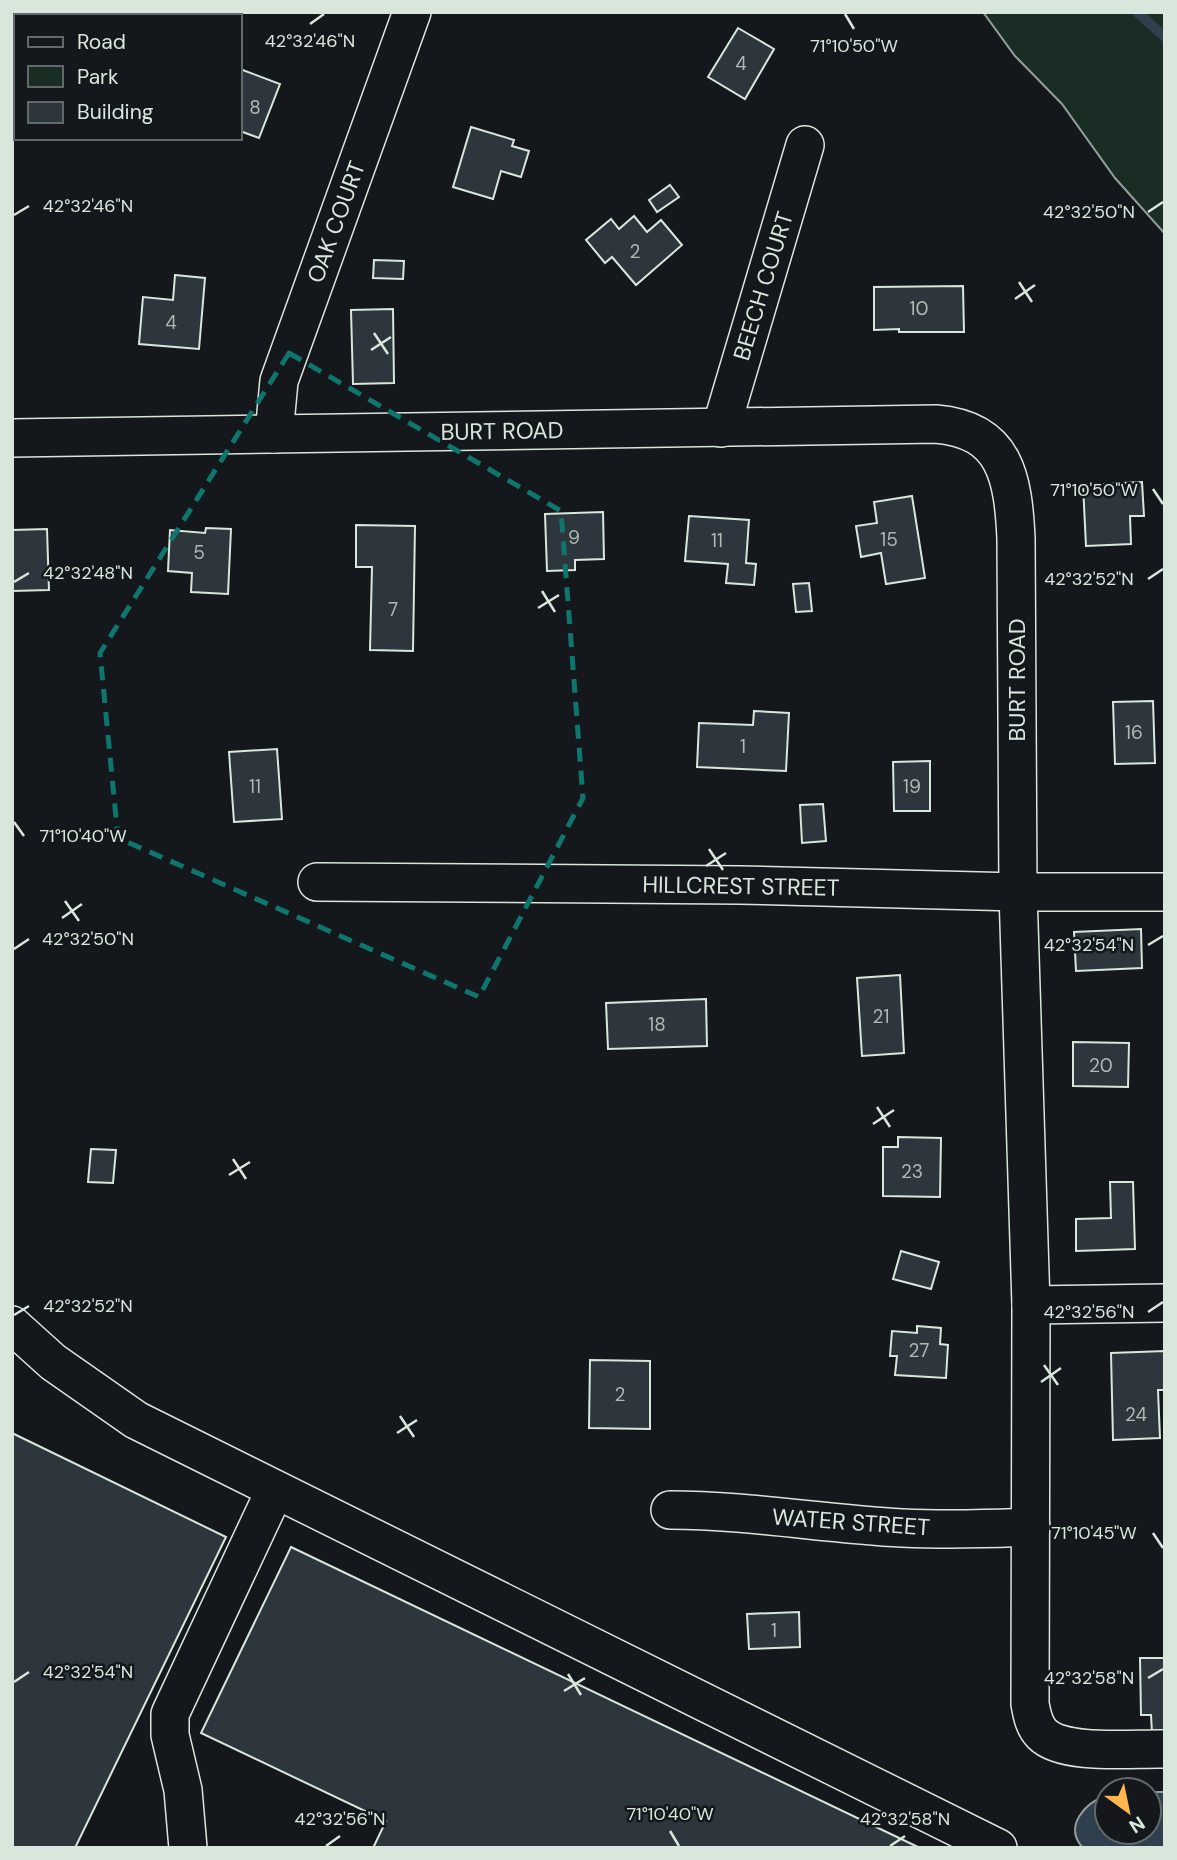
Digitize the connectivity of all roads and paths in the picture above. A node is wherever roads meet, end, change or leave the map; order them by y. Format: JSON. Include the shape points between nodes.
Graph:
{"nodes":[{"id":1,"x":411,"y":12,"type":"edge"},
{"id":2,"x":805,"y":145,"type":"dead end"},
{"id":3,"x":721,"y":428,"type":"junction"},
{"id":4,"x":274,"y":434,"type":"junction"},
{"id":5,"x":12,"y":438,"type":"edge"},
{"id":6,"x":317,"y":882,"type":"dead end"},
{"id":7,"x":1018,"y":892,"type":"junction"},
{"id":8,"x":1165,"y":892,"type":"edge"},
{"id":9,"x":1165,"y":1303,"type":"edge"},
{"id":10,"x":1031,"y":1305,"type":"junction"},
{"id":11,"x":12,"y":1325,"type":"edge"},
{"id":12,"x":12,"y":1354,"type":"edge"},
{"id":13,"x":136,"y":1420,"type":"junction"},
{"id":14,"x":275,"y":1490,"type":"junction"},
{"id":15,"x":670,"y":1510,"type":"dead end"},
{"id":16,"x":1031,"y":1527,"type":"junction"},
{"id":17,"x":1165,"y":1748,"type":"edge"},
{"id":18,"x":188,"y":1848,"type":"edge"},
{"id":19,"x":998,"y":1848,"type":"edge"}],
"edges":[{"from":1,"to":4,"type":"street","name":"OAK COURT","via":[[279,381]]},
{"from":2,"to":3,"type":"street","name":"BEECH COURT"},
{"from":3,"to":4,"type":"street","name":"BURT ROAD"},
{"from":3,"to":7,"type":"street","name":"BURT ROAD","via":[[955,425],[982,438],[1001,459],[1013,494],[1016,538]]},
{"from":4,"to":5,"type":"street","name":"BURT ROAD"},
{"from":6,"to":7,"type":"street","name":"HILLCREST STREET"},
{"from":7,"to":8,"type":"street","name":"HILLCREST STREET"},
{"from":7,"to":10,"type":"street","name":"BURT ROAD"},
{"from":9,"to":10,"type":"street"},
{"from":10,"to":16,"type":"street","name":"BURT ROAD"},
{"from":11,"to":13,"type":"street","via":[[53,1362]]},
{"from":12,"to":13,"type":"street"},
{"from":13,"to":14,"type":"street"},
{"from":14,"to":18,"type":"street","via":[[170,1714]]},
{"from":14,"to":19,"type":"street"},
{"from":15,"to":16,"type":"street","name":"WATER STREET","via":[[901,1528]]},
{"from":16,"to":17,"type":"street","name":"BURT ROAD","via":[[1030,1704],[1041,1734],[1073,1748]]}]}
